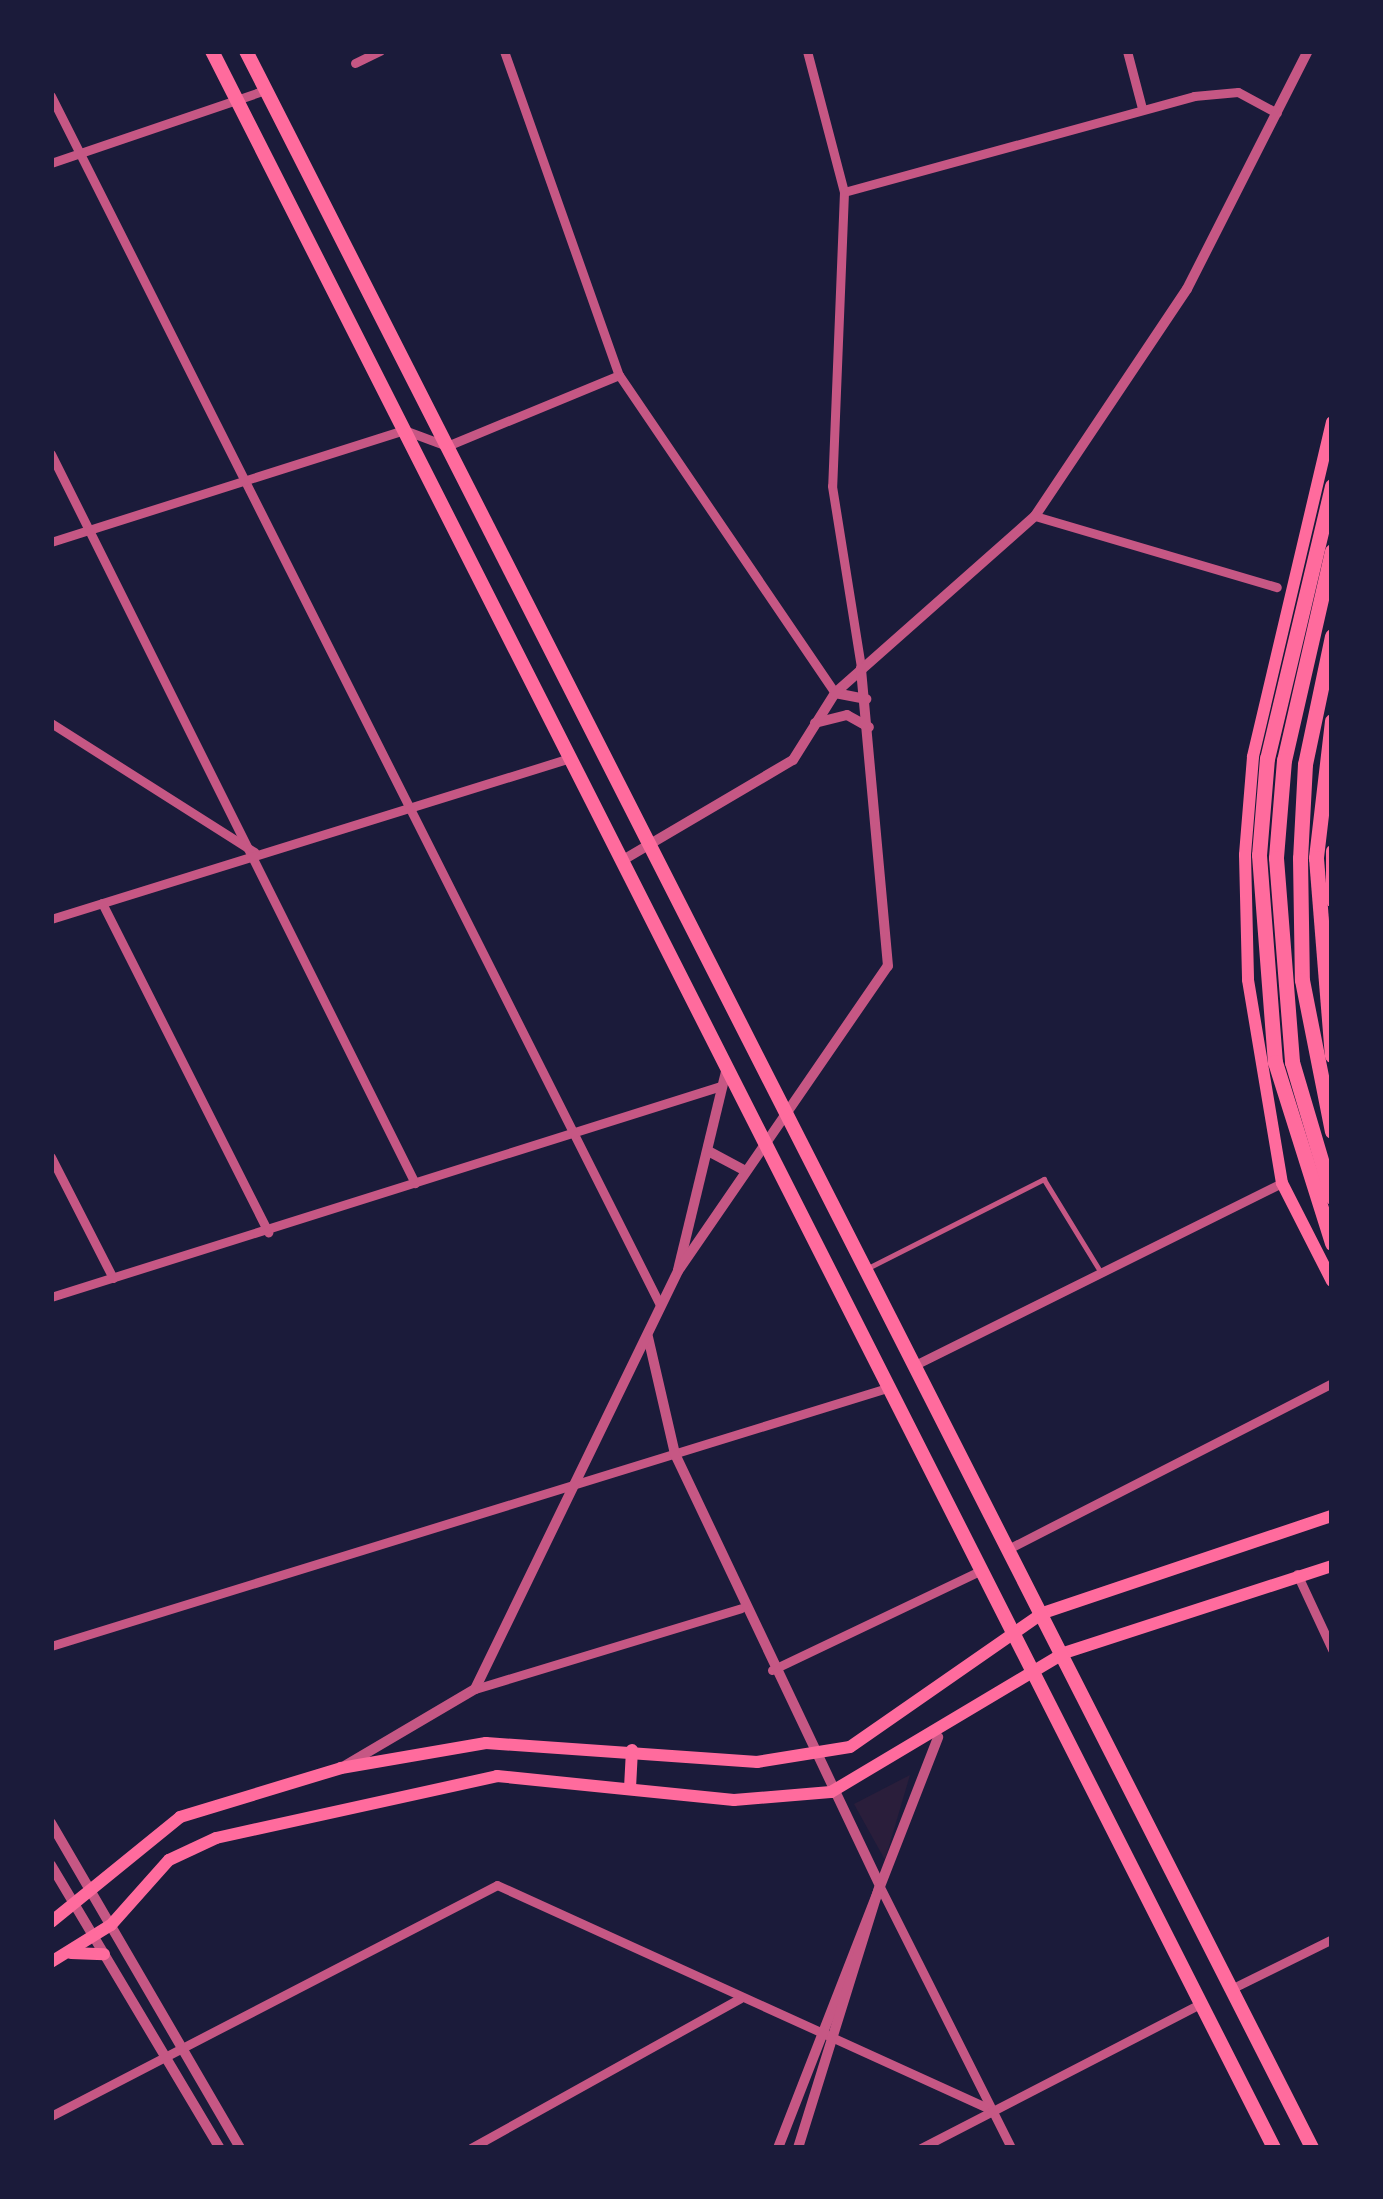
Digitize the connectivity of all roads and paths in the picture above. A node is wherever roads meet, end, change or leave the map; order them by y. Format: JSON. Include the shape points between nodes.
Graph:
{"nodes":[{"id":1,"x":212,"y":51,"type":"edge"},
{"id":2,"x":246,"y":51,"type":"edge"},
{"id":3,"x":380,"y":51,"type":"edge"},
{"id":4,"x":504,"y":51,"type":"edge"},
{"id":5,"x":807,"y":51,"type":"edge"},
{"id":6,"x":1126,"y":51,"type":"edge"},
{"id":7,"x":1308,"y":51,"type":"edge"},
{"id":8,"x":356,"y":63,"type":"dead end"},
{"id":9,"x":266,"y":90,"type":"junction"},
{"id":10,"x":51,"y":96,"type":"edge"},
{"id":11,"x":237,"y":100,"type":"junction"},
{"id":12,"x":1142,"y":108,"type":"junction"},
{"id":13,"x":1276,"y":113,"type":"junction"},
{"id":14,"x":81,"y":153,"type":"junction"},
{"id":15,"x":51,"y":163,"type":"edge"},
{"id":16,"x":844,"y":192,"type":"junction"},
{"id":17,"x":619,"y":375,"type":"junction"},
{"id":18,"x":1332,"y":422,"type":"edge"},
{"id":19,"x":404,"y":430,"type":"junction"},
{"id":20,"x":447,"y":446,"type":"junction"},
{"id":21,"x":51,"y":454,"type":"edge"},
{"id":22,"x":242,"y":482,"type":"junction"},
{"id":23,"x":1332,"y":486,"type":"edge"},
{"id":24,"x":1035,"y":516,"type":"junction"},
{"id":25,"x":89,"y":529,"type":"junction"},
{"id":26,"x":51,"y":542,"type":"edge"},
{"id":27,"x":1332,"y":551,"type":"edge"},
{"id":28,"x":1276,"y":586,"type":"dead end"},
{"id":29,"x":1332,"y":636,"type":"edge"},
{"id":30,"x":861,"y":668,"type":"junction"},
{"id":31,"x":835,"y":693,"type":"junction"},
{"id":32,"x":866,"y":699,"type":"junction"},
{"id":33,"x":1332,"y":721,"type":"edge"},
{"id":34,"x":51,"y":723,"type":"edge"},
{"id":35,"x":812,"y":726,"type":"junction"},
{"id":36,"x":871,"y":730,"type":"junction"},
{"id":37,"x":570,"y":758,"type":"junction"},
{"id":38,"x":1328,"y":759,"type":"edge"},
{"id":39,"x":408,"y":806,"type":"junction"},
{"id":40,"x":652,"y":844,"type":"junction"},
{"id":41,"x":1332,"y":851,"type":"edge"},
{"id":42,"x":257,"y":854,"type":"junction"},
{"id":43,"x":623,"y":860,"type":"junction"},
{"id":44,"x":1332,"y":901,"type":"edge"},
{"id":45,"x":102,"y":903,"type":"junction"},
{"id":46,"x":51,"y":920,"type":"edge"},
{"id":47,"x":1247,"y":955,"type":"junction"},
{"id":48,"x":1332,"y":955,"type":"edge"},
{"id":49,"x":1283,"y":1002,"type":"junction"},
{"id":50,"x":1305,"y":1006,"type":"junction"},
{"id":51,"x":1332,"y":1055,"type":"edge"},
{"id":52,"x":728,"y":1064,"type":"junction"},
{"id":53,"x":721,"y":1086,"type":"junction"},
{"id":54,"x":785,"y":1112,"type":"junction"},
{"id":55,"x":1332,"y":1131,"type":"edge"},
{"id":56,"x":570,"y":1132,"type":"junction"},
{"id":57,"x":766,"y":1141,"type":"junction"},
{"id":58,"x":710,"y":1152,"type":"junction"},
{"id":59,"x":51,"y":1157,"type":"edge"},
{"id":60,"x":744,"y":1170,"type":"junction"},
{"id":61,"x":1282,"y":1183,"type":"junction"},
{"id":62,"x":415,"y":1184,"type":"junction"},
{"id":63,"x":1332,"y":1197,"type":"edge"},
{"id":64,"x":268,"y":1232,"type":"junction"},
{"id":65,"x":1332,"y":1243,"type":"edge"},
{"id":66,"x":678,"y":1270,"type":"junction"},
{"id":67,"x":865,"y":1270,"type":"junction"},
{"id":68,"x":1102,"y":1273,"type":"junction"},
{"id":69,"x":113,"y":1278,"type":"junction"},
{"id":70,"x":1332,"y":1281,"type":"edge"},
{"id":71,"x":51,"y":1297,"type":"edge"},
{"id":72,"x":660,"y":1305,"type":"junction"},
{"id":73,"x":647,"y":1334,"type":"junction"},
{"id":74,"x":915,"y":1365,"type":"junction"},
{"id":75,"x":1332,"y":1383,"type":"edge"},
{"id":76,"x":887,"y":1388,"type":"junction"},
{"id":77,"x":675,"y":1454,"type":"junction"},
{"id":78,"x":579,"y":1484,"type":"junction"},
{"id":79,"x":1332,"y":1516,"type":"edge"},
{"id":80,"x":1010,"y":1548,"type":"junction"},
{"id":81,"x":1332,"y":1566,"type":"edge"},
{"id":82,"x":982,"y":1570,"type":"junction"},
{"id":83,"x":1298,"y":1574,"type":"junction"},
{"id":84,"x":741,"y":1608,"type":"junction"},
{"id":85,"x":1043,"y":1613,"type":"junction"},
{"id":86,"x":1013,"y":1628,"type":"junction"},
{"id":87,"x":51,"y":1646,"type":"edge"},
{"id":88,"x":1332,"y":1649,"type":"edge"},
{"id":89,"x":1064,"y":1653,"type":"junction"},
{"id":90,"x":1034,"y":1667,"type":"junction"},
{"id":91,"x":772,"y":1670,"type":"junction"},
{"id":92,"x":475,"y":1689,"type":"junction"},
{"id":93,"x":938,"y":1738,"type":"junction"},
{"id":94,"x":632,"y":1750,"type":"junction"},
{"id":95,"x":814,"y":1758,"type":"junction"},
{"id":96,"x":340,"y":1768,"type":"junction"},
{"id":97,"x":630,"y":1788,"type":"junction"},
{"id":98,"x":831,"y":1792,"type":"junction"},
{"id":99,"x":51,"y":1823,"type":"edge"},
{"id":100,"x":51,"y":1865,"type":"edge"},
{"id":101,"x":879,"y":1884,"type":"junction"},
{"id":102,"x":94,"y":1897,"type":"junction"},
{"id":103,"x":77,"y":1907,"type":"junction"},
{"id":104,"x":51,"y":1922,"type":"edge"},
{"id":105,"x":111,"y":1925,"type":"junction"},
{"id":106,"x":94,"y":1937,"type":"junction"},
{"id":107,"x":1332,"y":1939,"type":"edge"},
{"id":108,"x":104,"y":1954,"type":"junction"},
{"id":109,"x":55,"y":1959,"type":"edge"},
{"id":110,"x":1231,"y":1989,"type":"junction"},
{"id":111,"x":740,"y":1999,"type":"junction"},
{"id":112,"x":1202,"y":2003,"type":"junction"},
{"id":113,"x":818,"y":2033,"type":"junction"},
{"id":114,"x":834,"y":2039,"type":"junction"},
{"id":115,"x":178,"y":2046,"type":"junction"},
{"id":116,"x":162,"y":2054,"type":"junction"},
{"id":117,"x":992,"y":2110,"type":"junction"},
{"id":118,"x":51,"y":2116,"type":"edge"},
{"id":119,"x":220,"y":2148,"type":"edge"},
{"id":120,"x":240,"y":2148,"type":"edge"},
{"id":121,"x":471,"y":2148,"type":"edge"},
{"id":122,"x":778,"y":2148,"type":"edge"},
{"id":123,"x":798,"y":2148,"type":"edge"},
{"id":124,"x":922,"y":2148,"type":"edge"},
{"id":125,"x":1011,"y":2148,"type":"edge"},
{"id":126,"x":1274,"y":2148,"type":"edge"},
{"id":127,"x":1312,"y":2148,"type":"edge"}],
"edges":[{"from":1,"to":11,"type":"main road"},
{"from":2,"to":9,"type":"main road"},
{"from":3,"to":8,"type":"street"},
{"from":4,"to":17,"type":"street"},
{"from":5,"to":16,"type":"street"},
{"from":6,"to":12,"type":"street"},
{"from":7,"to":13,"type":"street"},
{"from":9,"to":11,"type":"street"},
{"from":9,"to":20,"type":"main road"},
{"from":10,"to":14,"type":"street"},
{"from":11,"to":14,"type":"street"},
{"from":11,"to":19,"type":"main road"},
{"from":12,"to":13,"type":"street","via":[[1238,92]]},
{"from":12,"to":16,"type":"street"},
{"from":13,"to":24,"type":"street","via":[[1187,289]]},
{"from":14,"to":15,"type":"street"},
{"from":14,"to":22,"type":"street"},
{"from":16,"to":30,"type":"street","via":[[832,486]]},
{"from":17,"to":20,"type":"street"},
{"from":17,"to":31,"type":"street"},
{"from":18,"to":47,"type":"main road","via":[[1253,757]]},
{"from":19,"to":20,"type":"street"},
{"from":19,"to":22,"type":"street"},
{"from":19,"to":37,"type":"main road"},
{"from":20,"to":40,"type":"main road"},
{"from":21,"to":25,"type":"street"},
{"from":22,"to":25,"type":"street"},
{"from":22,"to":39,"type":"street"},
{"from":23,"to":65,"type":"highway","via":[[1268,758],[1258,855],[1275,1062]]},
{"from":24,"to":28,"type":"street"},
{"from":24,"to":30,"type":"street"},
{"from":25,"to":26,"type":"street"},
{"from":25,"to":42,"type":"street"},
{"from":27,"to":49,"type":"highway","via":[[1285,760]]},
{"from":29,"to":50,"type":"highway","via":[[1305,764]]},
{"from":30,"to":31,"type":"street"},
{"from":30,"to":32,"type":"street"},
{"from":31,"to":32,"type":"street"},
{"from":31,"to":35,"type":"street"},
{"from":32,"to":36,"type":"street"},
{"from":33,"to":38,"type":"highway"},
{"from":34,"to":42,"type":"street"},
{"from":35,"to":36,"type":"street","via":[[847,715]]},
{"from":35,"to":40,"type":"street","via":[[768,780]]},
{"from":36,"to":54,"type":"street","via":[[888,966]]},
{"from":37,"to":39,"type":"street"},
{"from":37,"to":43,"type":"main road"},
{"from":38,"to":51,"type":"highway","via":[[1317,934]]},
{"from":39,"to":42,"type":"street"},
{"from":39,"to":56,"type":"street"},
{"from":40,"to":43,"type":"street"},
{"from":40,"to":54,"type":"main road"},
{"from":41,"to":44,"type":"main road"},
{"from":42,"to":45,"type":"street"},
{"from":42,"to":62,"type":"street"},
{"from":43,"to":52,"type":"main road"},
{"from":45,"to":46,"type":"street"},
{"from":45,"to":64,"type":"street"},
{"from":47,"to":49,"type":"highway"},
{"from":47,"to":61,"type":"main road"},
{"from":48,"to":50,"type":"highway"},
{"from":49,"to":63,"type":"highway"},
{"from":50,"to":55,"type":"highway"},
{"from":52,"to":53,"type":"street"},
{"from":52,"to":57,"type":"main road"},
{"from":53,"to":56,"type":"street"},
{"from":53,"to":58,"type":"street"},
{"from":54,"to":57,"type":"street"},
{"from":54,"to":67,"type":"main road"},
{"from":56,"to":62,"type":"street"},
{"from":56,"to":72,"type":"street"},
{"from":57,"to":60,"type":"street"},
{"from":57,"to":76,"type":"main road"},
{"from":58,"to":60,"type":"street"},
{"from":58,"to":66,"type":"street"},
{"from":59,"to":69,"type":"street"},
{"from":60,"to":66,"type":"street"},
{"from":61,"to":68,"type":"street"},
{"from":61,"to":70,"type":"main road"},
{"from":62,"to":64,"type":"street"},
{"from":64,"to":69,"type":"street"},
{"from":66,"to":72,"type":"street"},
{"from":67,"to":68,"type":"lane","via":[[1044,1179]]},
{"from":67,"to":74,"type":"main road"},
{"from":68,"to":74,"type":"street"},
{"from":69,"to":71,"type":"street"},
{"from":72,"to":73,"type":"street"},
{"from":73,"to":77,"type":"street"},
{"from":73,"to":78,"type":"street"},
{"from":74,"to":80,"type":"main road"},
{"from":75,"to":80,"type":"street"},
{"from":76,"to":77,"type":"street"},
{"from":76,"to":82,"type":"main road"},
{"from":77,"to":78,"type":"street"},
{"from":77,"to":84,"type":"street"},
{"from":78,"to":87,"type":"street"},
{"from":78,"to":92,"type":"street"},
{"from":79,"to":85,"type":"main road"},
{"from":80,"to":85,"type":"main road"},
{"from":81,"to":83,"type":"main road"},
{"from":82,"to":86,"type":"main road"},
{"from":82,"to":91,"type":"street"},
{"from":83,"to":88,"type":"street"},
{"from":83,"to":89,"type":"main road"},
{"from":84,"to":91,"type":"street"},
{"from":84,"to":92,"type":"street"},
{"from":85,"to":86,"type":"main road"},
{"from":85,"to":89,"type":"main road"},
{"from":86,"to":90,"type":"main road"},
{"from":86,"to":95,"type":"main road","via":[[921,1707]]},
{"from":89,"to":90,"type":"main road"},
{"from":89,"to":110,"type":"main road"},
{"from":90,"to":93,"type":"main road"},
{"from":90,"to":112,"type":"main road"},
{"from":91,"to":95,"type":"street"},
{"from":92,"to":96,"type":"street"},
{"from":93,"to":98,"type":"main road"},
{"from":93,"to":101,"type":"street"},
{"from":94,"to":95,"type":"main road"},
{"from":94,"to":96,"type":"main road","via":[[486,1743]]},
{"from":94,"to":97,"type":"main road"},
{"from":95,"to":98,"type":"street"},
{"from":96,"to":102,"type":"main road","via":[[180,1817]]},
{"from":97,"to":98,"type":"main road","via":[[734,1799]]},
{"from":97,"to":105,"type":"main road","via":[[468,1779],[216,1838],[160,1868]]},
{"from":98,"to":101,"type":"street"},
{"from":99,"to":102,"type":"street"},
{"from":100,"to":103,"type":"street"},
{"from":101,"to":113,"type":"street"},
{"from":101,"to":114,"type":"street"},
{"from":101,"to":117,"type":"street"},
{"from":102,"to":103,"type":"main road"},
{"from":102,"to":105,"type":"street"},
{"from":103,"to":104,"type":"main road"},
{"from":103,"to":106,"type":"street"},
{"from":105,"to":106,"type":"main road"},
{"from":105,"to":115,"type":"street"},
{"from":106,"to":108,"type":"street"},
{"from":106,"to":109,"type":"main road"},
{"from":107,"to":110,"type":"street"},
{"from":108,"to":109,"type":"main road"},
{"from":108,"to":116,"type":"street"},
{"from":110,"to":127,"type":"main road"},
{"from":111,"to":113,"type":"street"},
{"from":111,"to":115,"type":"street","via":[[496,1885]]},
{"from":111,"to":121,"type":"street"},
{"from":112,"to":117,"type":"street"},
{"from":112,"to":126,"type":"main road"},
{"from":113,"to":114,"type":"street"},
{"from":113,"to":122,"type":"street"},
{"from":114,"to":117,"type":"street"},
{"from":114,"to":123,"type":"street"},
{"from":115,"to":116,"type":"street"},
{"from":115,"to":120,"type":"street"},
{"from":116,"to":118,"type":"street"},
{"from":116,"to":119,"type":"street"},
{"from":117,"to":124,"type":"street"},
{"from":117,"to":125,"type":"street"}]}
